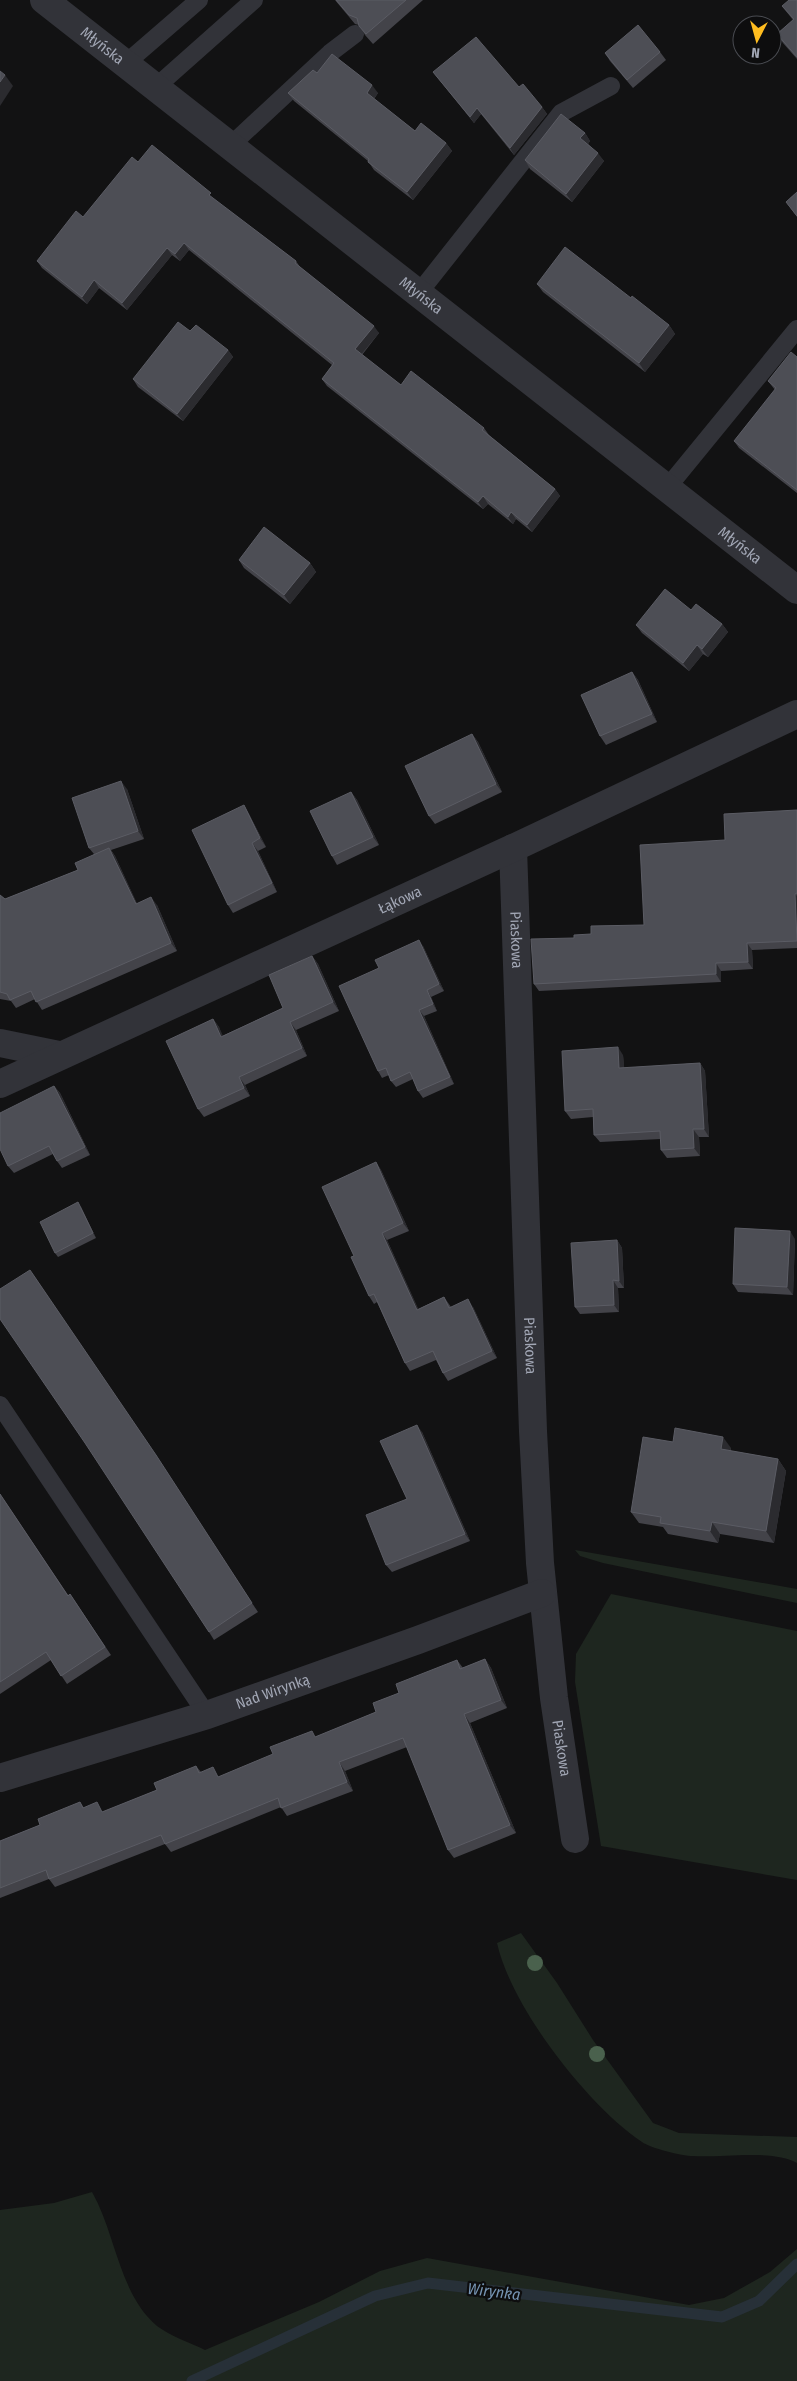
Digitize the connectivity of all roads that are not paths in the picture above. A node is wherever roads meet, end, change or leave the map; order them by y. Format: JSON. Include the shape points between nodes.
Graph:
{"nodes":[{"id":1,"x":44,"y":0,"type":"edge"},
{"id":2,"x":200,"y":0,"type":"edge"},
{"id":3,"x":254,"y":0,"type":"edge"},
{"id":4,"x":356,"y":34,"type":"edge"},
{"id":5,"x":125,"y":64,"type":"junction"},
{"id":6,"x":610,"y":86,"type":"dead end"},
{"id":7,"x":156,"y":87,"type":"junction"},
{"id":8,"x":230,"y":146,"type":"junction"},
{"id":9,"x":418,"y":294,"type":"junction"},
{"id":10,"x":797,"y":329,"type":"edge"},
{"id":11,"x":667,"y":488,"type":"junction"},
{"id":12,"x":797,"y":590,"type":"edge"},
{"id":13,"x":797,"y":714,"type":"edge"},
{"id":14,"x":514,"y":848,"type":"junction"},
{"id":15,"x":0,"y":1043,"type":"edge"},
{"id":16,"x":59,"y":1055,"type":"junction"},
{"id":17,"x":0,"y":1084,"type":"edge"},
{"id":18,"x":0,"y":1404,"type":"edge"},
{"id":19,"x":542,"y":1593,"type":"junction"},
{"id":20,"x":207,"y":1714,"type":"junction"},
{"id":21,"x":0,"y":1778,"type":"edge"},
{"id":22,"x":575,"y":1839,"type":"dead end"}],
"edges":[{"from":1,"to":5,"type":"street","name":"Młyńska"},
{"from":2,"to":5,"type":"lane"},
{"from":3,"to":7,"type":"lane"},
{"from":4,"to":8,"type":"lane","via":[[330,53]]},
{"from":5,"to":7,"type":"street","name":"Młyńska"},
{"from":6,"to":9,"type":"lane","via":[[561,113]]},
{"from":7,"to":8,"type":"street","name":"Młyńska"},
{"from":8,"to":9,"type":"street","name":"Młyńska"},
{"from":9,"to":11,"type":"street","name":"Młyńska"},
{"from":10,"to":11,"type":"lane"},
{"from":11,"to":12,"type":"street","name":"Młyńska"},
{"from":13,"to":14,"type":"street","name":"Łąkowa"},
{"from":14,"to":16,"type":"street","name":"Łąkowa"},
{"from":14,"to":19,"type":"street","name":"Piaskowa","via":[[533,1431]]},
{"from":15,"to":16,"type":"street"},
{"from":16,"to":17,"type":"street","name":"Łąkowa"},
{"from":18,"to":20,"type":"lane"},
{"from":19,"to":20,"type":"street","name":"Nad Wirynką"},
{"from":19,"to":22,"type":"street","name":"Piaskowa"},
{"from":20,"to":21,"type":"street","name":"Nad Wirynką"}]}
